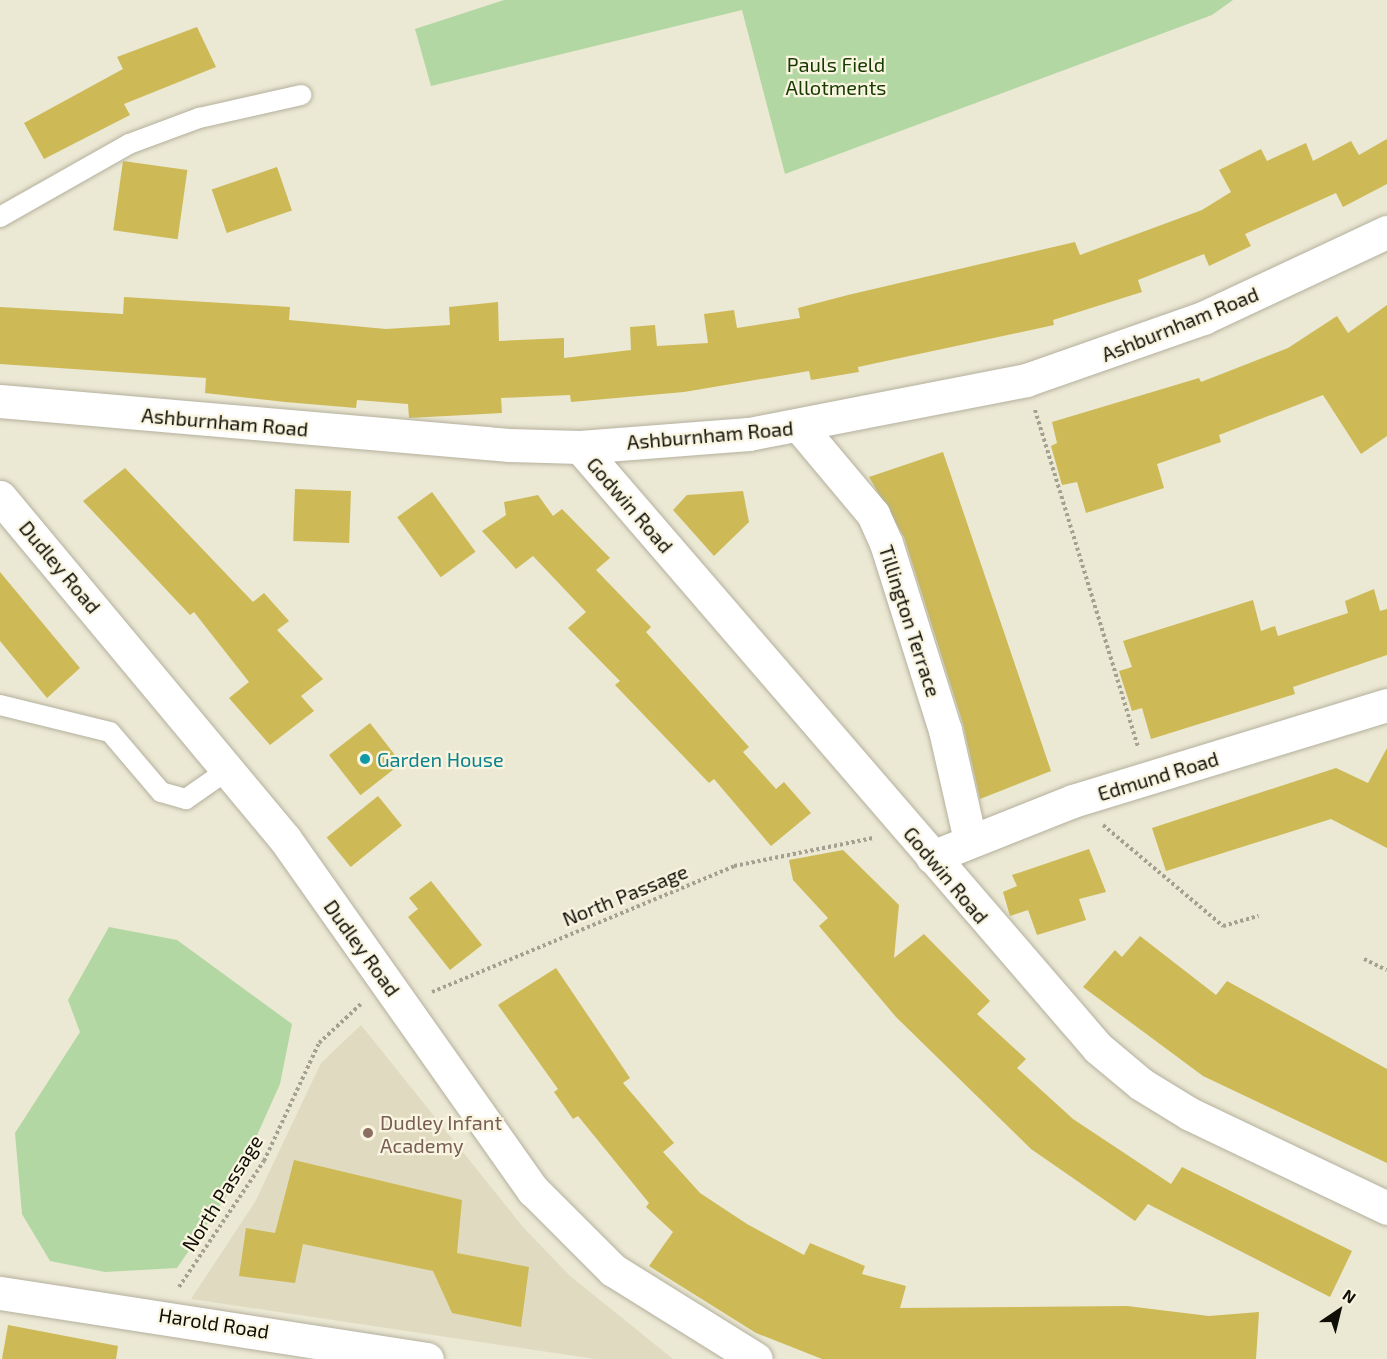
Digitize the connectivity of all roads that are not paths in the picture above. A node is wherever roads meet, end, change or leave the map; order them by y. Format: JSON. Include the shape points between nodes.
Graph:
{"nodes":[{"id":1,"x":301,"y":95,"type":"dead end"},
{"id":2,"x":0,"y":217,"type":"edge"},
{"id":3,"x":1387,"y":232,"type":"edge"},
{"id":4,"x":0,"y":401,"type":"edge"},
{"id":5,"x":800,"y":427,"type":"junction"},
{"id":6,"x":580,"y":447,"type":"junction"},
{"id":7,"x":0,"y":497,"type":"edge"},
{"id":8,"x":0,"y":705,"type":"edge"},
{"id":9,"x":1387,"y":706,"type":"edge"},
{"id":10,"x":229,"y":769,"type":"junction"},
{"id":11,"x":970,"y":840,"type":"junction"},
{"id":12,"x":932,"y":857,"type":"junction"},
{"id":13,"x":1387,"y":1208,"type":"edge"},
{"id":14,"x":0,"y":1293,"type":"edge"},
{"id":15,"x":427,"y":1359,"type":"edge"},
{"id":16,"x":756,"y":1359,"type":"edge"}],
"edges":[{"from":1,"to":2,"type":"lane","via":[[199,118],[129,144]]},
{"from":3,"to":5,"type":"street","name":"Ashburnham Road","via":[[1203,318],[1026,380]]},
{"from":4,"to":6,"type":"street","name":"Ashburnham Road","via":[[437,442]]},
{"from":5,"to":6,"type":"street","name":"Ashburnham Road"},
{"from":5,"to":11,"type":"street","name":"Tillington Terrace","via":[[873,514],[886,543],[945,730]]},
{"from":6,"to":12,"type":"street","name":"Godwin Road"},
{"from":7,"to":10,"type":"street","name":"Dudley Road"},
{"from":8,"to":10,"type":"lane","via":[[110,732],[161,792],[186,799]]},
{"from":9,"to":11,"type":"street","name":"Edmund Road","via":[[1148,779]]},
{"from":10,"to":16,"type":"street","name":"Dudley Road","via":[[285,839],[533,1190],[613,1270]]},
{"from":11,"to":12,"type":"street","name":"Edmund Road"},
{"from":12,"to":13,"type":"street","name":"Godwin Road","via":[[1053,999],[1141,1084],[1238,1138]]},
{"from":14,"to":15,"type":"street","name":"Harold Road","via":[[162,1314]]}]}
